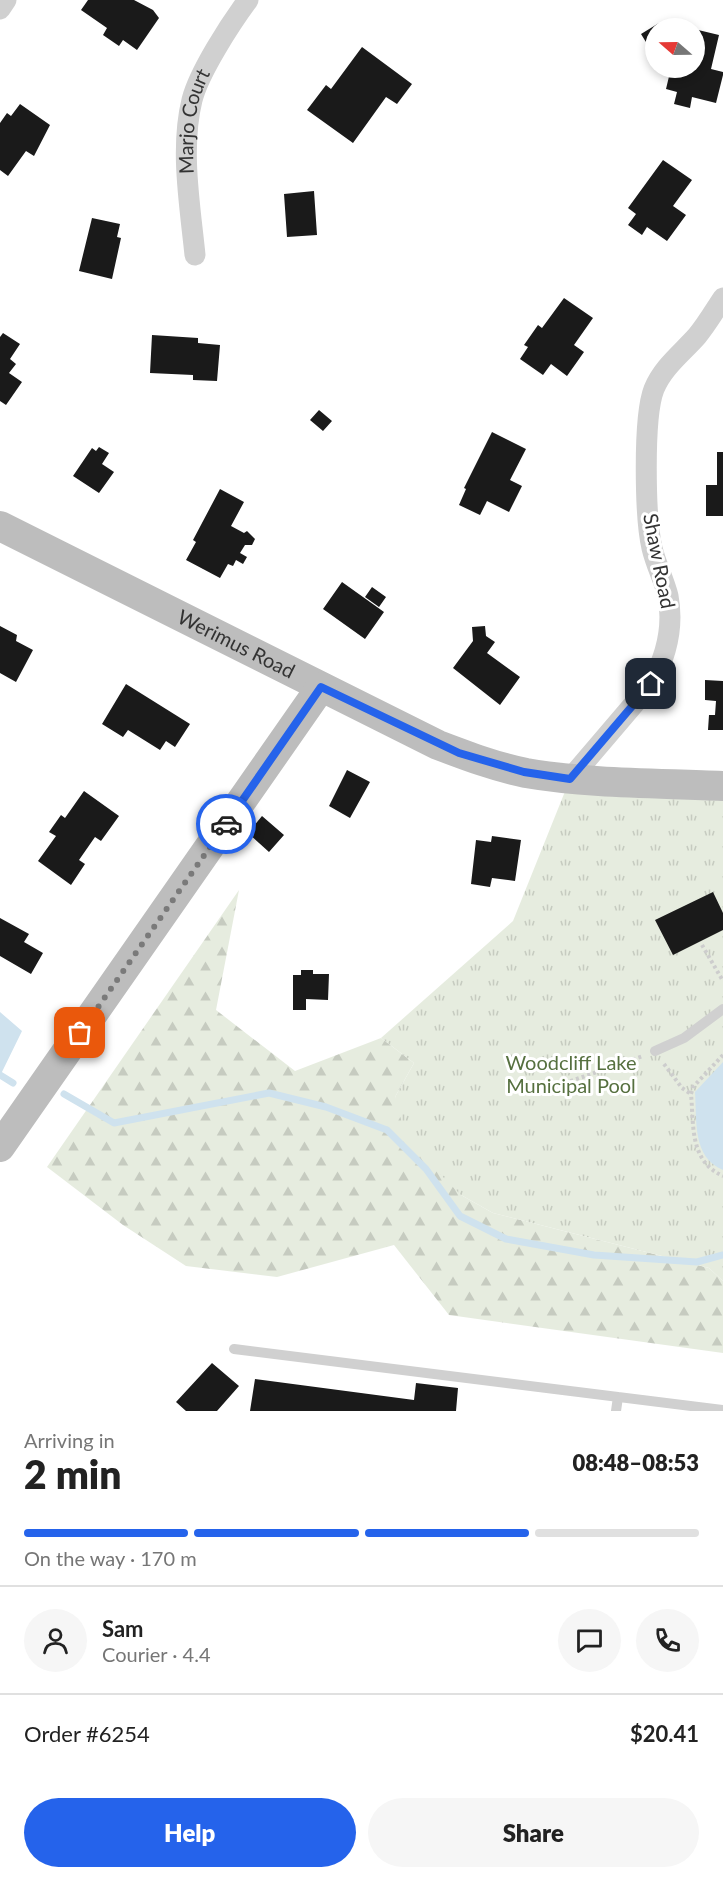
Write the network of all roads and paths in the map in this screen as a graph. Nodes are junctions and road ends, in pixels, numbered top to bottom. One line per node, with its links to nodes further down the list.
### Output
1 (6, 0): 3 (street)
2 (239, 3): 4 (street, Marjo Court)
3 (0, 9)
4 (195, 255)
5 (723, 298): 8 (street, Shaw Road)
6 (0, 526): 7 (main road, Werimus Road)
7 (321, 687): 8 (main road, Werimus Road); 17 (main road)
8 (570, 779): 9 (main road, Werimus Road)
9 (723, 786)
10 (702, 945): 11 (path)
11 (723, 981)
12 (723, 1009): 13 (lane)
13 (655, 1051): 15 (path); 16 (path)
14 (723, 1055): 16 (path)
15 (542, 1091)
16 (691, 1094): 18 (path)
17 (0, 1147)
18 (723, 1176)
19 (234, 1349): 20 (lane)
20 (618, 1397): 21 (lane); 22 (lane)
21 (723, 1410)
22 (616, 1411)

